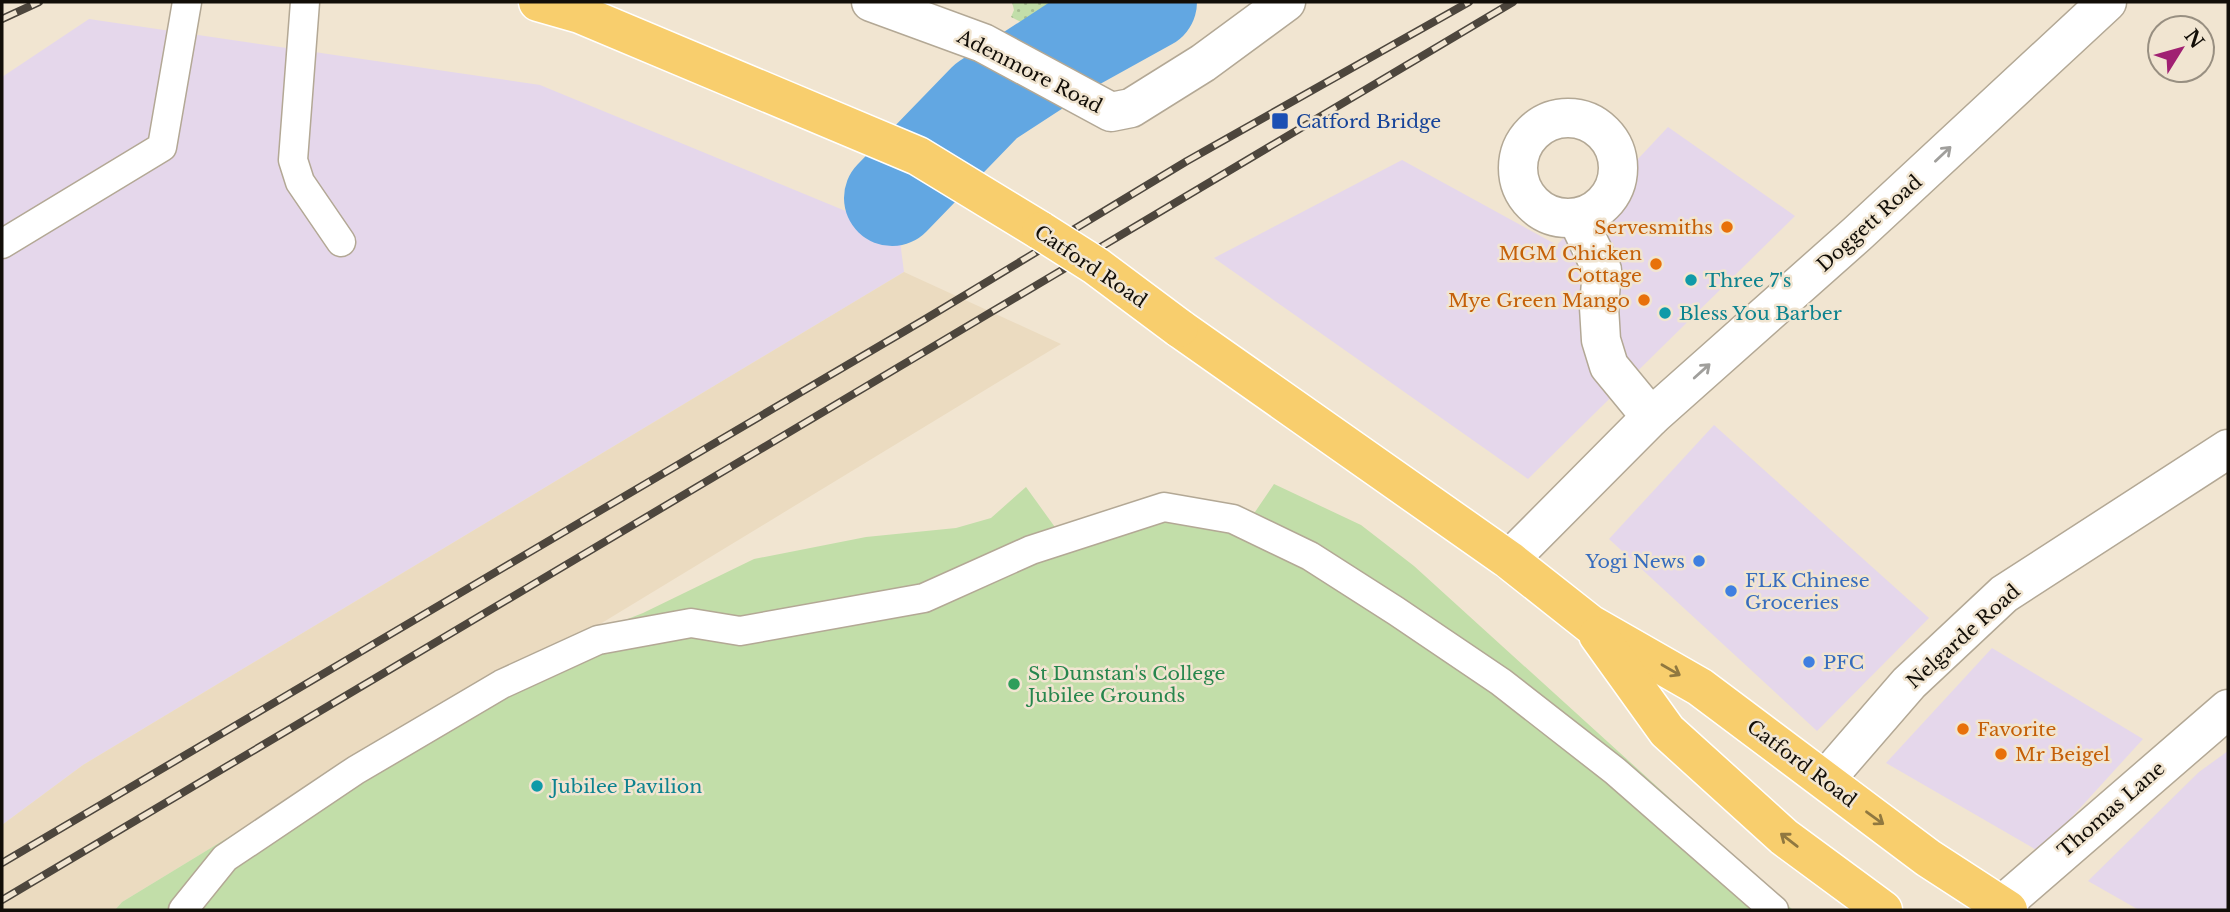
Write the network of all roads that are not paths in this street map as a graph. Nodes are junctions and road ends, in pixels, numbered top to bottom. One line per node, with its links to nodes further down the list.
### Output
1 (187, 2): 10 (lane)
2 (305, 2): 9 (lane)
3 (538, 2): 13 (highway, Catford Road, bridge)
4 (871, 2): 7 (street, Adenmore Road)
5 (1286, 2): 7 (street, Adenmore Road)
6 (2107, 2): 11 (street, Doggett Road, one-way to 6)
7 (912, 8)
8 (1577, 218): 11 (street)
9 (341, 242)
10 (2, 244)
11 (1651, 417): 13 (street, Doggett Road)
12 (2228, 449): 16 (street, Nelgarde Road)
13 (1509, 560): 14 (highway, Catford Road)
14 (1590, 624): 16 (highway, Catford Road, one-way to 16); 20 (highway, Catford Road, one-way to 14)
15 (2228, 709): 17 (street, Thomas Lane)
16 (1825, 780): 17 (highway, Catford Road, one-way to 17)
17 (2002, 909)
18 (183, 910): 19 (lane)
19 (1774, 910)
20 (1883, 910)

